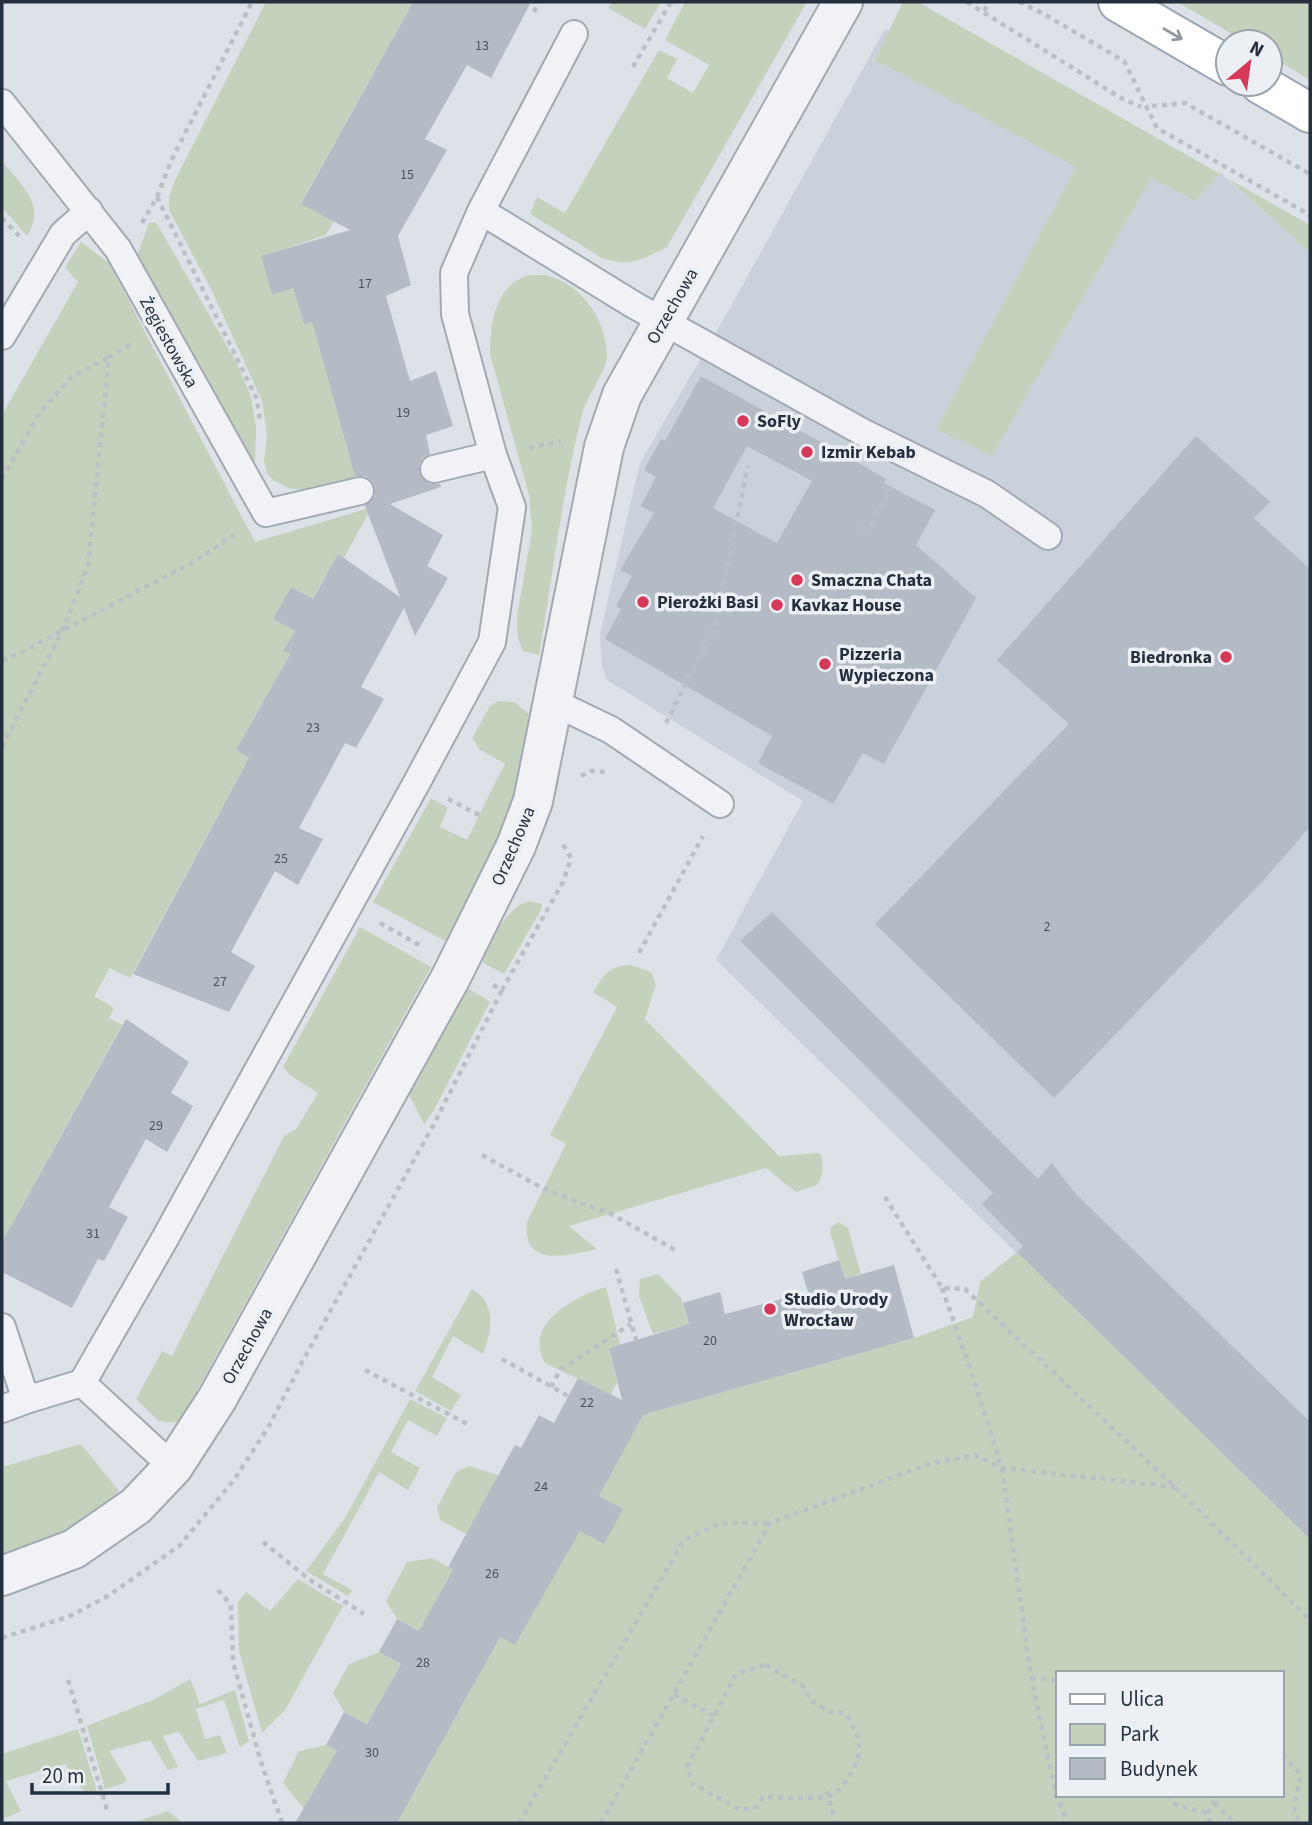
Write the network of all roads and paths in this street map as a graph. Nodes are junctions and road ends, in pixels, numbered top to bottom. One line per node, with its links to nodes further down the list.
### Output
1 (252, 2): 20 (path)
2 (540, 2): 10 (path)
3 (671, 2): 13 (path)
4 (843, 2): 25 (street, Orzechowa)
5 (967, 2): 9 (path)
6 (989, 2): 9 (path)
7 (1021, 2): 23 (path)
8 (1118, 2): 12 (main road, one-way to 12)
9 (984, 11): 17 (path)
10 (534, 12)
11 (574, 34): 22 (lane)
12 (1214, 57)
13 (633, 67)
14 (1284, 98): 18 (main road)
15 (2, 103): 21 (lane, Żegiestowska)
16 (1152, 106): 19 (path)
17 (1141, 107)
18 (1310, 113)
19 (1310, 174)
20 (157, 197): 24 (path); 35 (path)
21 (89, 211): 24 (lane, Żegiestowska); 27 (lane)
22 (481, 211): 25 (lane); 30 (lane)
23 (1310, 215)
24 (118, 249): 26 (lane, Żegiestowska)
25 (663, 321): 29 (street, Orzechowa); 31 (lane)
26 (160, 327): 28 (path); 35 (lane, Żegiestowska)
27 (2, 336)
28 (109, 357): 34 (path); 40 (path)
29 (604, 447): 30 (path); 42 (street, Orzechowa)
30 (493, 455): 33 (lane); 45 (lane)
31 (908, 457): 38 (path); 39 (lane)
32 (748, 466): 43 (path)
33 (434, 469)
34 (2, 479)
35 (252, 488): 37 (lane, Żegiestowska)
36 (360, 491): 37 (lane)
37 (266, 513): 40 (path)
38 (862, 530)
39 (1048, 536)
40 (63, 629): 41 (path); 44 (path)
41 (2, 660)
42 (553, 702): 46 (lane); 47 (street, Orzechowa)
43 (662, 733)
44 (2, 747)
45 (417, 782): 47 (path); 48 (lane)
46 (720, 804): 50 (path)
47 (516, 846): 68 (street, Orzechowa)
48 (349, 905): 49 (path); 63 (lane)
49 (426, 949)
50 (639, 953)
51 (502, 990): 52 (path)
52 (434, 1124)
53 (482, 1154): 55 (path)
54 (885, 1197): 57 (path)
55 (677, 1251)
56 (616, 1269): 58 (path)
57 (942, 1288): 69 (path); 70 (path)
58 (631, 1324): 60 (path); 64 (path)
59 (2, 1327): 66 (lane)
60 (636, 1340)
61 (502, 1359): 64 (path)
62 (365, 1370): 67 (path)
63 (82, 1383): 66 (lane); 68 (lane)
64 (551, 1387): 65 (path)
65 (568, 1396)
66 (14, 1405)
67 (467, 1424)
68 (173, 1467): 73 (street, Orzechowa)
69 (1002, 1468): 70 (path); 71 (path); 77 (path)
70 (1175, 1487): 76 (path)
71 (770, 1523): 80 (path); 92 (path)
72 (263, 1542): 75 (path)
73 (2, 1576)
74 (218, 1590): 91 (path)
75 (364, 1614)
76 (1310, 1620)
77 (1031, 1677): 79 (path); 84 (path)
78 (68, 1680): 89 (path)
79 (1056, 1681)
80 (674, 1695): 81 (path); 93 (path)
81 (716, 1717): 83 (path); 83 (path)
82 (1284, 1757): 98 (path)
83 (828, 1794): 94 (path)
84 (1056, 1795)
85 (1057, 1797): 95 (path)
86 (1169, 1797): 90 (path)
87 (1217, 1797): 88 (path)
88 (1214, 1802): 90 (path); 97 (path)
89 (108, 1813)
90 (1208, 1813): 96 (path)
91 (281, 1823)
92 (519, 1823)
93 (601, 1823)
94 (835, 1823)
95 (1068, 1823)
96 (1210, 1823)
97 (1236, 1823)
98 (1299, 1823)

